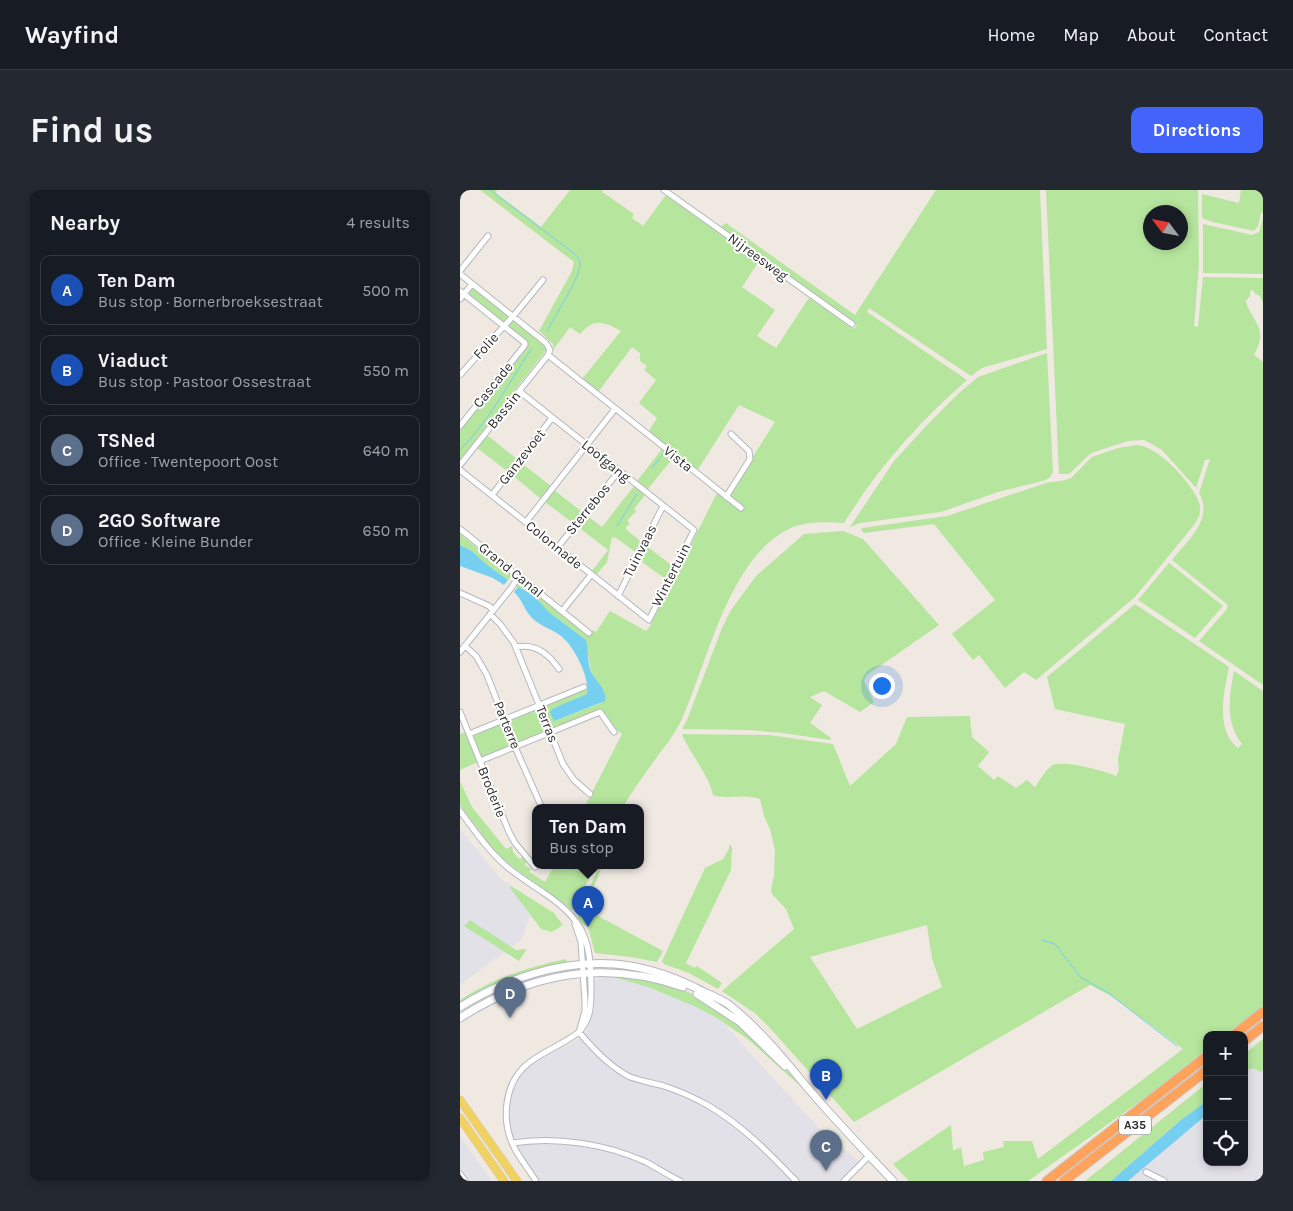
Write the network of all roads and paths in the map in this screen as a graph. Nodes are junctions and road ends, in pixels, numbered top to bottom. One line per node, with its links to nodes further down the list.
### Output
1 (664, 190): 8 (street, Nijreesweg)
2 (488, 236): 3 (street)
3 (460, 273): 5 (street)
4 (543, 280): 7 (street, Folie)
5 (472, 284): 6 (street); 7 (street)
6 (461, 295): 9 (street)
7 (513, 316): 9 (street, Folie); 10 (street)
8 (852, 324)
9 (504, 326): 11 (street, Folie); 15 (street, Cascade)
10 (548, 355): 12 (street, Bassin); 13 (street, Vista)
11 (460, 375)
12 (519, 391): 14 (street, Loofgang); 18 (street, Bassin)
13 (615, 409): 17 (street); 22 (street, Vista)
14 (552, 418): 17 (street, Loofgang); 21 (street, Ganzevoet)
15 (460, 426)
16 (731, 434): 22 (street)
17 (587, 445): 20 (street, Loofgang); 25 (street)
18 (460, 465)
19 (460, 470): 21 (street, Colonnade)
20 (619, 471): 23 (street, Loofgang); 28 (street, Sterrebos)
21 (492, 495): 25 (street, Colonnade)
22 (726, 497): 24 (street, Vista)
23 (663, 506): 27 (street, Loofgang); 32 (street, Tuinvaas)
24 (740, 508)
25 (526, 522): 28 (street, Colonnade)
26 (460, 529): 30 (street, Grand Canal)
27 (694, 530): 35 (street, Wintertuin)
28 (557, 548): 29 (street, Colonnade)
29 (591, 574): 32 (street, Colonnade); 33 (street)
30 (516, 578): 33 (street, Grand Canal); 34 (street)
31 (460, 593): 34 (street)
32 (618, 596): 35 (street, Colonnade)
33 (562, 611): 36 (street, Grand Canal)
34 (492, 612): 37 (street); 38 (street, Terras)
35 (649, 620)
36 (589, 633)
37 (465, 646): 39 (street); 44 (street, Parterre)
38 (516, 647): 40 (street); 42 (street, Terras)
39 (460, 652)
40 (560, 669)
41 (584, 687): 42 (street)
42 (540, 706): 44 (street); 45 (street, Terras)
43 (460, 712): 47 (street, Broderie)
44 (505, 720): 47 (street); 48 (street, Parterre)
45 (551, 732): 46 (street); 48 (street); 50 (street, Terras)
46 (614, 732)
47 (469, 734): 49 (street, Broderie)
48 (515, 747): 49 (street); 51 (street, Parterre)
49 (480, 761): 53 (street, Broderie)
50 (590, 794)
51 (540, 804)
52 (460, 811): 54 (street)
53 (532, 864)
54 (587, 964): 55 (street); 56 (street); 57 (main road); 66 (main road)
55 (591, 973): 56 (main road); 62 (street); 66 (main road)
56 (583, 974): 59 (main road); 62 (street)
57 (460, 1007)
58 (1263, 1012): 61 (highway)
59 (460, 1018)
60 (1263, 1026): 63 (highway)
61 (1239, 1031)
62 (579, 1032): 69 (street); 78 (street)
63 (1248, 1038)
64 (1203, 1059): 81 (highway, A35)
65 (1203, 1073): 82 (highway, A35)
66 (801, 1080): 70 (main road)
67 (460, 1100): 75 (main road)
68 (460, 1118): 74 (main road)
69 (512, 1143): 76 (street); 77 (street)
70 (870, 1155): 79 (street); 80 (main road)
71 (1146, 1172): 83 (street)
72 (460, 1174): 73 (street)
73 (465, 1181)
74 (504, 1181)
75 (517, 1181)
76 (536, 1181)
77 (680, 1181)
78 (796, 1181)
79 (844, 1181)
80 (893, 1181)
81 (1047, 1181)
82 (1064, 1181)
83 (1164, 1181)

